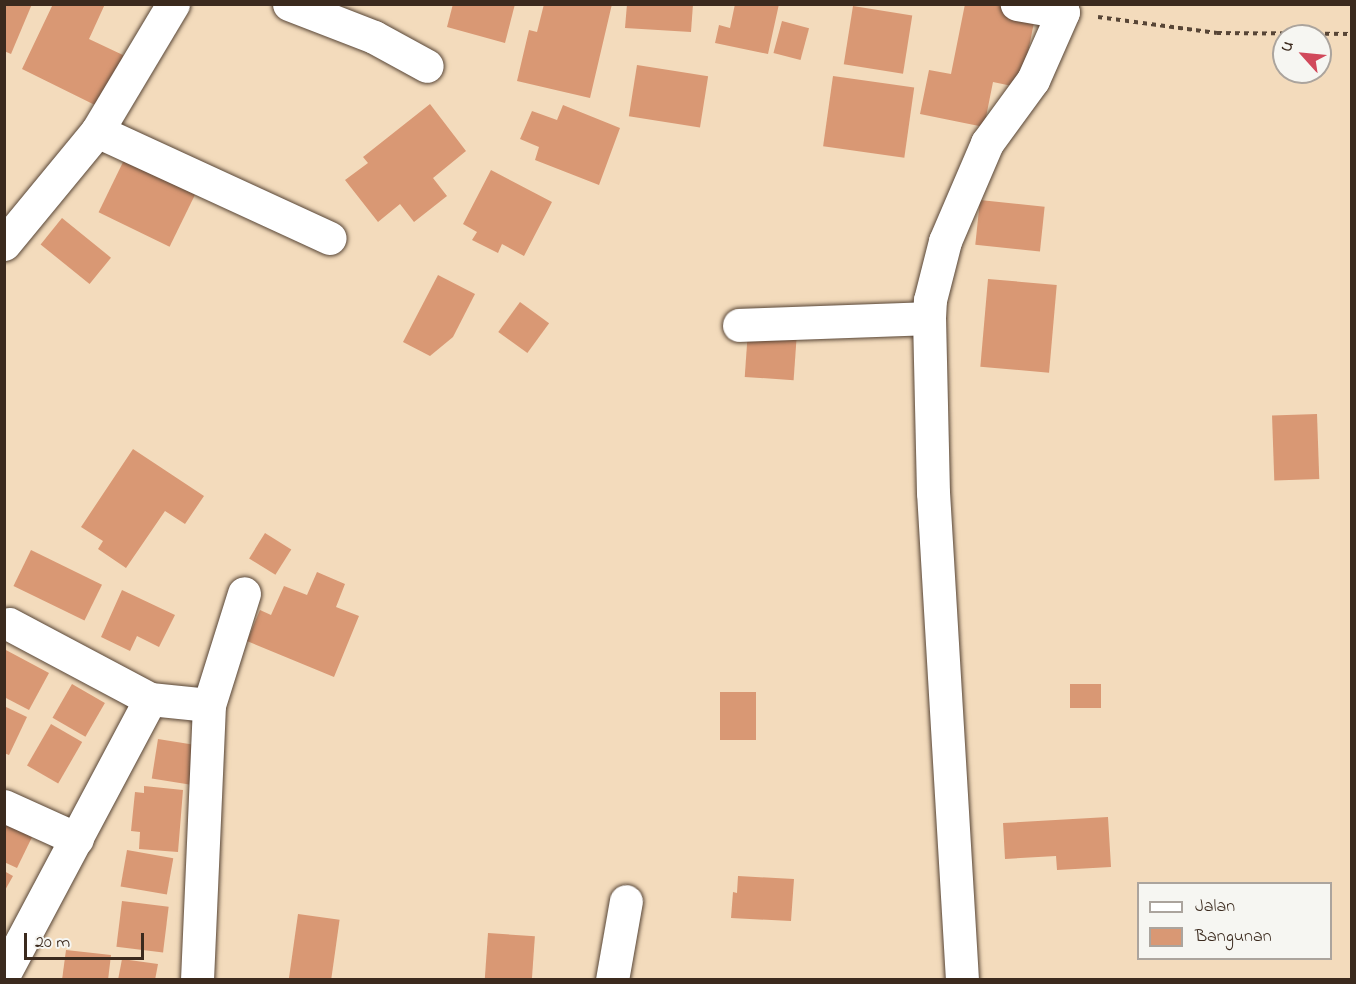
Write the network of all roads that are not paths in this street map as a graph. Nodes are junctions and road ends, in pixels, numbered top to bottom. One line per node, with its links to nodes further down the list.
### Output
1 (173, 4): 5 (street)
2 (289, 4): 4 (street)
3 (1017, 4): 8 (street)
4 (427, 66)
5 (97, 131): 6 (street); 7 (street)
6 (330, 238)
7 (4, 244)
8 (929, 318): 9 (street); 20 (street)
9 (739, 326)
10 (244, 593): 13 (street)
11 (9, 624): 12 (street)
12 (150, 699): 13 (street); 15 (street)
13 (209, 705): 18 (street)
14 (4, 806): 15 (street)
15 (77, 839): 17 (street)
16 (626, 901): 19 (street)
17 (5, 971)
18 (197, 980)
19 (612, 980)
20 (962, 980)

